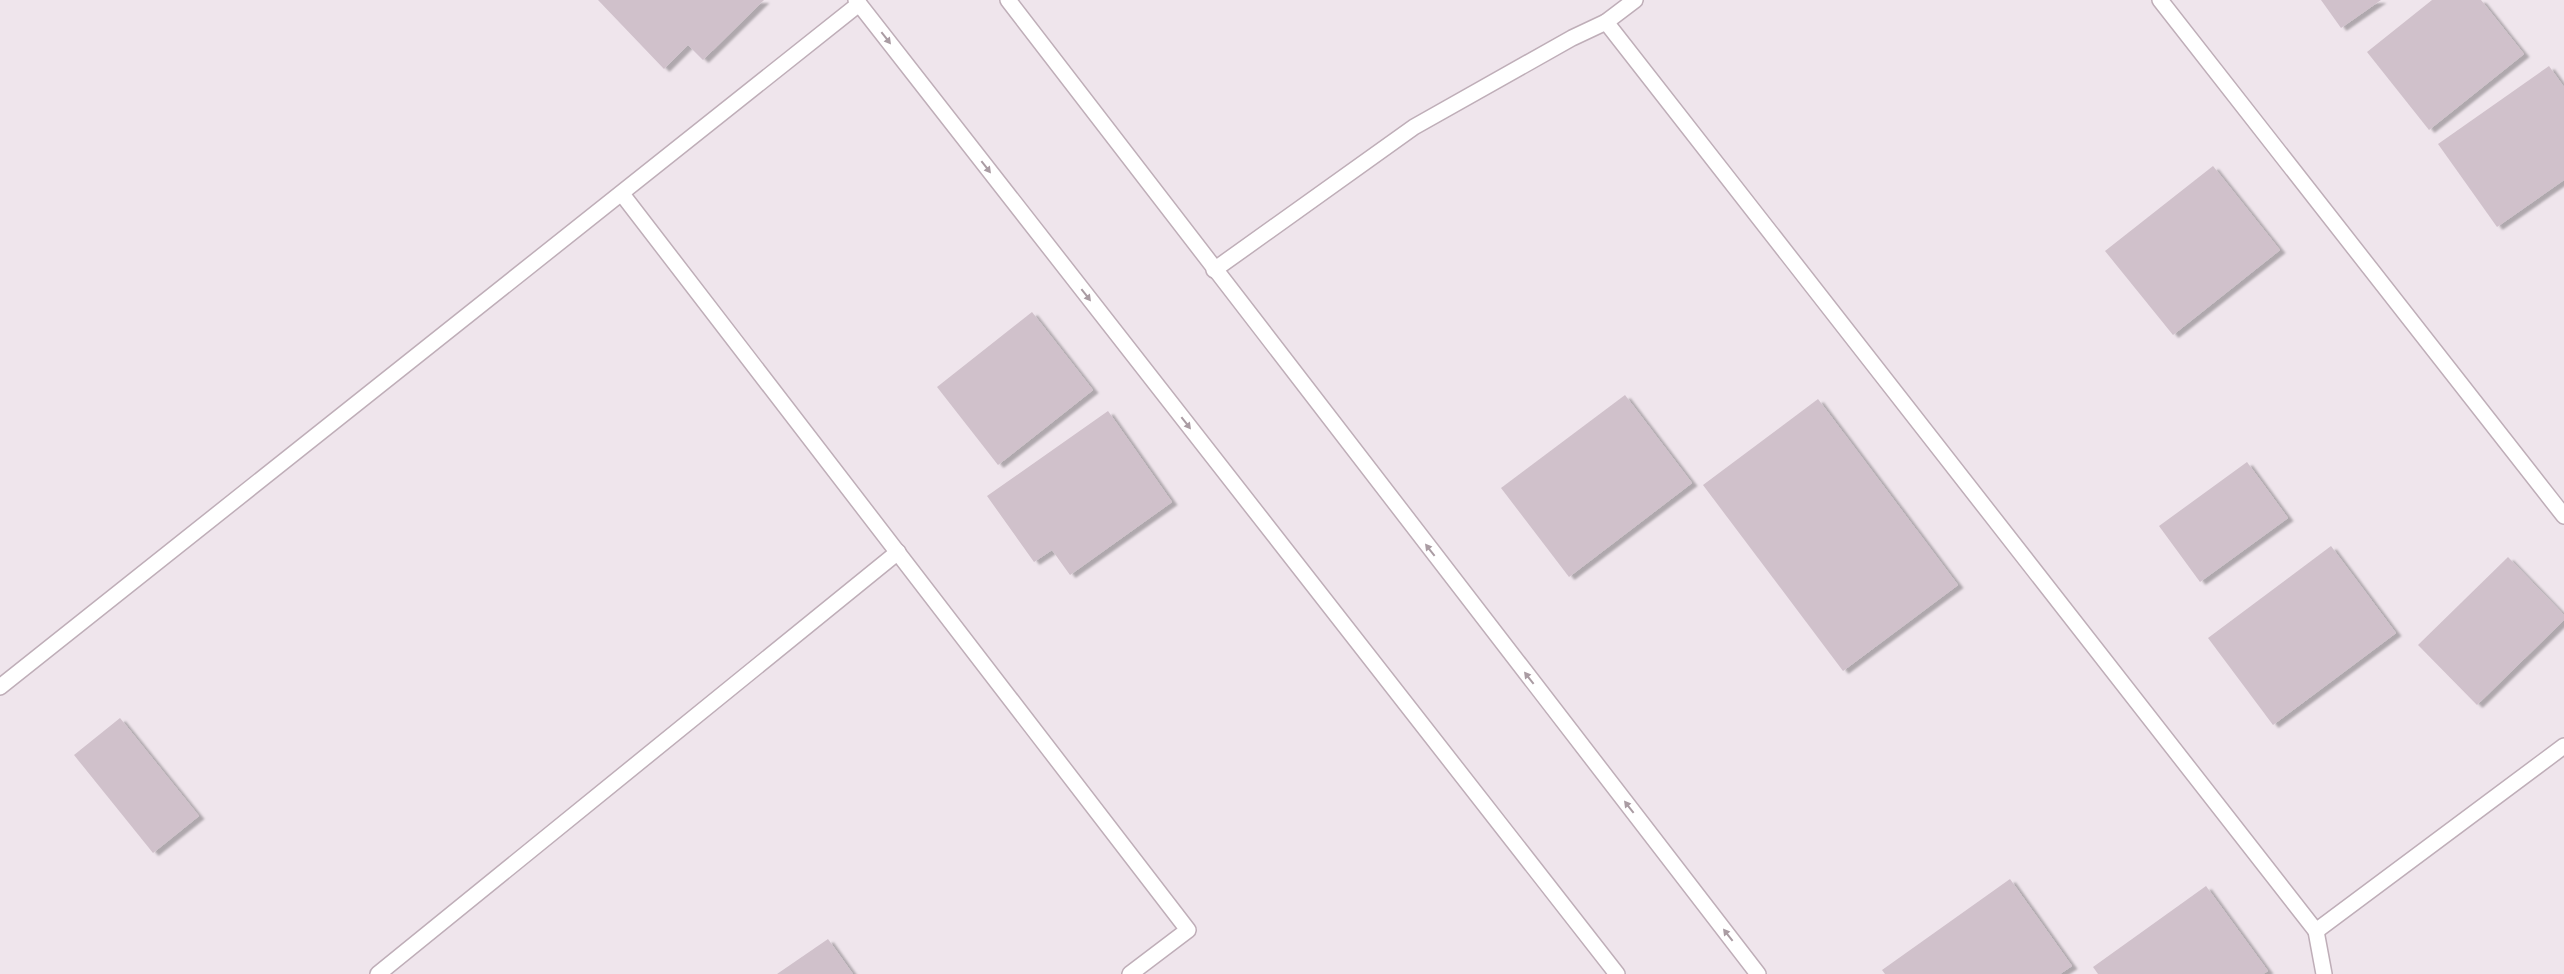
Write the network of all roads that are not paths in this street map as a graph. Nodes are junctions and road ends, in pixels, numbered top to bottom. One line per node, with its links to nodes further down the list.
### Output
1 (1008, 0): 7 (street)
2 (1635, 0): 5 (street)
3 (2160, 0): 8 (street)
4 (858, 2): 6 (street); 15 (street, one-way to 15)
5 (1606, 22): 7 (street); 12 (street)
6 (622, 194): 9 (street); 10 (street)
7 (1214, 270): 16 (street, one-way to 7)
8 (2564, 516)
9 (898, 552): 13 (street); 14 (street)
10 (0, 687)
11 (2564, 746): 12 (street)
12 (2316, 931): 17 (street)
13 (378, 974)
14 (1130, 974)
15 (1617, 974)
16 (1758, 974)
17 (2324, 974)

